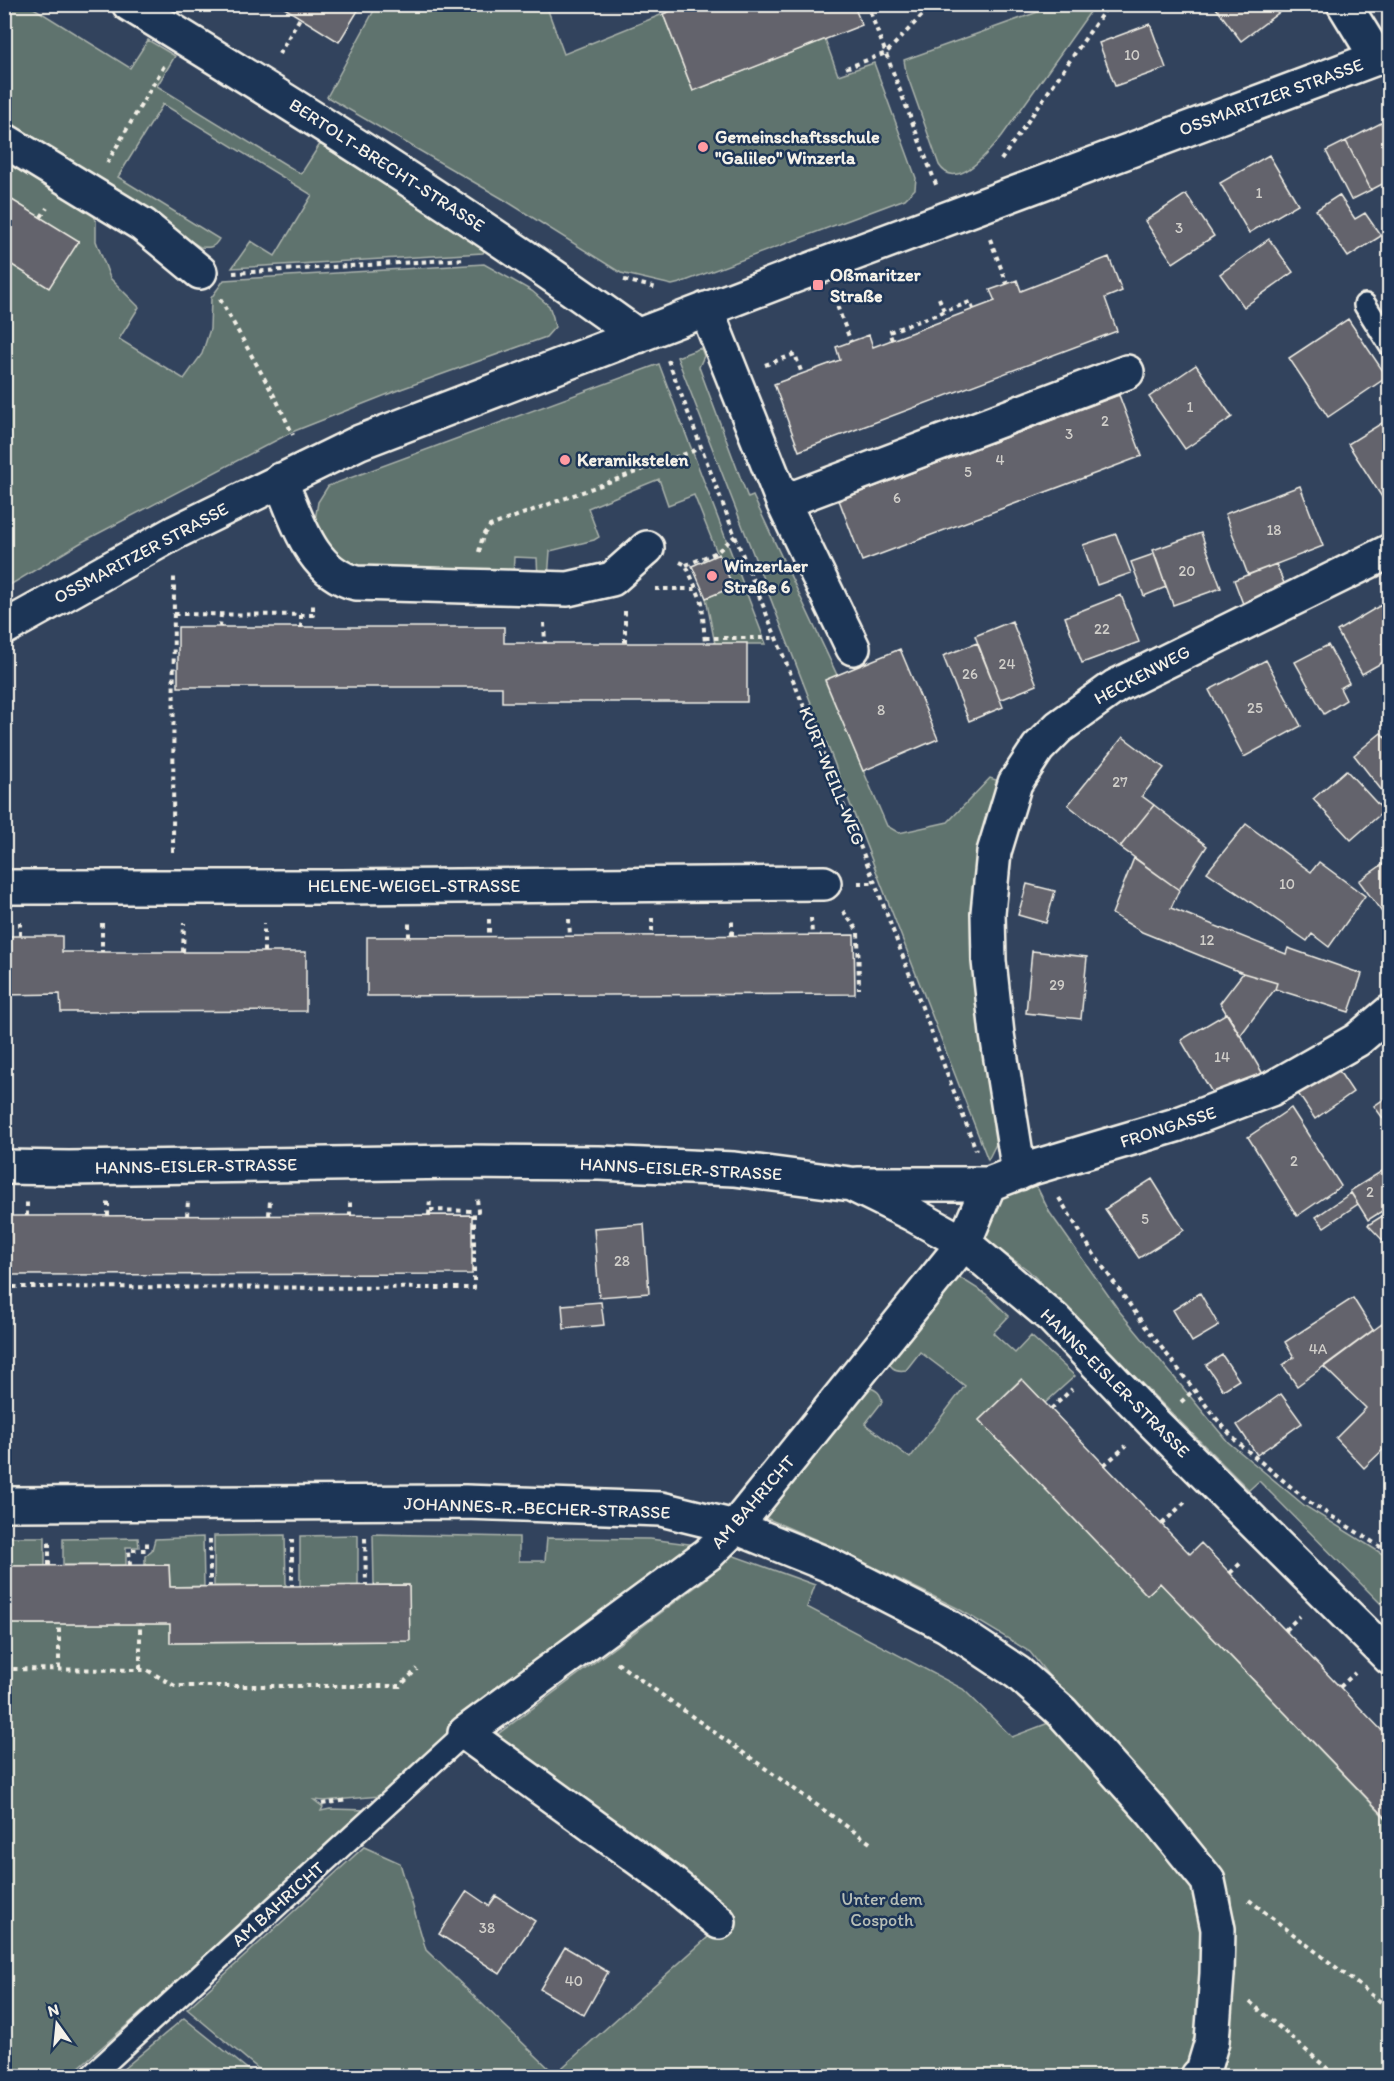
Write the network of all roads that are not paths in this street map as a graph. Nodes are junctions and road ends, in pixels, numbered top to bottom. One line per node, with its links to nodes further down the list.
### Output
1 (129, 4): 8 (street, BERTOLT-BRECHT-STRASSE)
2 (1344, 4): 3 (street)
3 (1383, 55): 7 (street, OSSMARITZER STRASSE)
4 (4, 140): 5 (street)
5 (200, 272)
6 (1365, 305): 9 (lane)
7 (706, 309): 8 (street, OSSMARITZER STRASSE); 12 (street)
8 (638, 336): 11 (street, OSSMARITZER STRASSE)
9 (1389, 345)
10 (1127, 372): 12 (street)
11 (280, 480): 13 (street); 15 (street, OSSMARITZER STRASSE)
12 (783, 502): 16 (street)
13 (647, 548)
14 (1389, 550): 21 (street, HECKENWEG)
15 (4, 628)
16 (852, 648)
17 (824, 883): 18 (street, HELENE-WEIGEL-STRASSE)
18 (4, 886)
19 (1389, 1012): 21 (street, FRONGASSE)
20 (4, 1167): 22 (street, HANNS-EISLER-STRASSE)
21 (1030, 1169): 23 (street, FRONGASSE)
22 (851, 1184): 23 (street); 24 (street, HANNS-EISLER-STRASSE)
23 (989, 1184): 24 (street)
24 (964, 1243): 26 (street, AM BAHRICHT); 27 (street, HANNS-EISLER-STRASSE)
25 (4, 1504): 26 (street, JOHANNES-R.-BECHER-STRASSE)
26 (735, 1527): 28 (street, AM BAHRICHT); 31 (street, JOHANNES-R.-BECHER-STRASSE)
27 (1376, 1663)
28 (465, 1733): 29 (street); 30 (lane, AM BAHRICHT)
29 (719, 1922)
30 (91, 2076)
31 (1198, 2076)

